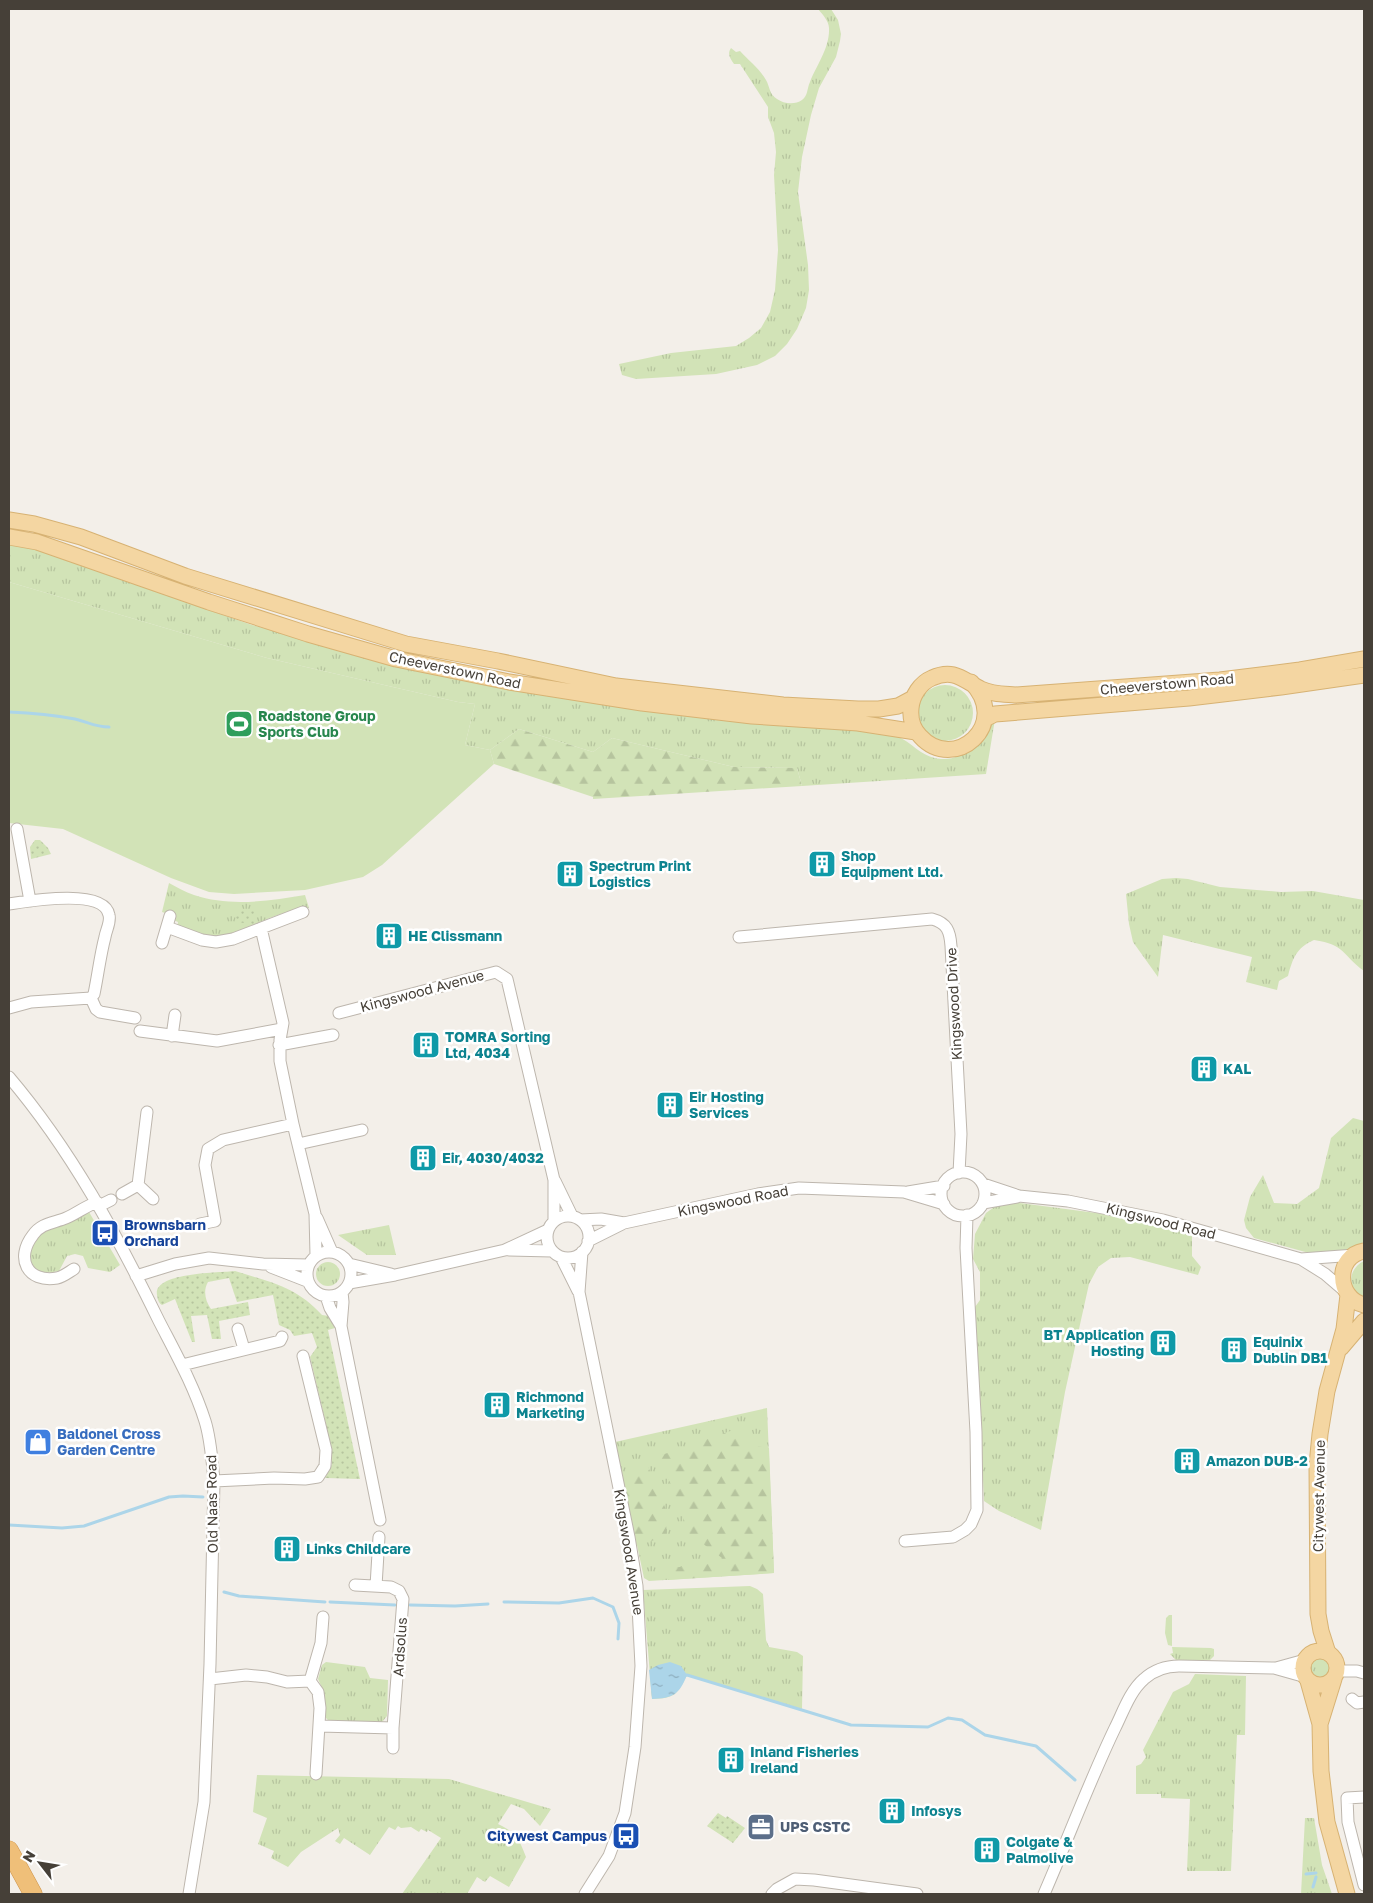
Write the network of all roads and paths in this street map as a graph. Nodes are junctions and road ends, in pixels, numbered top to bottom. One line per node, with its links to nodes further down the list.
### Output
1 (9, 520): 6 (main road, Cheeverstown Road)
2 (9, 537): 8 (main road, Cheeverstown Road)
3 (1364, 659): 5 (main road, Cheeverstown Road)
4 (1364, 675): 7 (main road, Cheeverstown Road)
5 (971, 682): 6 (main road, Cheeverstown Road); 7 (main road)
6 (913, 698): 8 (main road)
7 (985, 719): 8 (main road)
8 (916, 732)
9 (17, 829): 10 (street)
10 (30, 901): 11 (street); 16 (street)
11 (9, 904)
12 (303, 912): 13 (street)
13 (262, 928): 15 (street); 21 (street)
14 (739, 937): 32 (street, Kingswood Drive)
15 (162, 943)
16 (90, 998): 17 (street); 20 (street)
17 (9, 1008)
18 (339, 1013): 33 (street, Kingswood Avenue)
19 (175, 1015): 24 (street)
20 (135, 1018)
21 (282, 1029): 24 (street); 25 (street)
22 (140, 1031): 24 (street)
23 (333, 1035): 25 (street)
24 (172, 1036)
25 (279, 1046): 29 (street)
26 (9, 1077): 27 (street, Old Naas Road)
27 (13, 1090): 43 (street, Old Naas Road)
28 (147, 1112): 35 (street)
29 (293, 1124): 31 (street); 49 (street)
30 (362, 1130): 31 (street)
31 (298, 1144): 45 (street)
32 (960, 1173): 34 (street); 36 (street)
33 (554, 1180): 47 (street, Kingswood Avenue); 50 (street, Kingswood Avenue)
34 (982, 1184): 39 (street, Kingswood Road); 42 (street)
35 (138, 1185): 38 (street); 40 (street)
36 (944, 1186): 37 (street, Kingswood Road); 44 (street)
37 (904, 1192): 44 (street, Kingswood Road); 48 (street, Kingswood Road)
38 (122, 1194)
39 (1019, 1196): 42 (street, Kingswood Road); 58 (street, Kingswood Road)
40 (153, 1199)
41 (110, 1200): 43 (street)
42 (983, 1203): 46 (street)
43 (98, 1204): 62 (street); 64 (street, Old Naas Road)
44 (944, 1204): 46 (street)
45 (315, 1214): 53 (street); 57 (street)
46 (967, 1216): 82 (street)
47 (576, 1218): 48 (street, Kingswood Road); 50 (street); 51 (street)
48 (624, 1223): 51 (street, Kingswood Road)
49 (200, 1224)
50 (551, 1226): 52 (street); 56 (street)
51 (588, 1241): 54 (street)
52 (505, 1250): 56 (street); 63 (street)
53 (332, 1252): 57 (street); 60 (street)
54 (582, 1252): 56 (street); 67 (street, Kingswood Avenue)
55 (1361, 1252): 58 (street, Kingswood Road); 68 (main road, Citywest Avenue)
56 (556, 1254): 67 (street, Kingswood Avenue)
57 (316, 1255): 61 (street)
58 (1300, 1258): 68 (street, Kingswood Road)
59 (263, 1264): 61 (street); 64 (street); 65 (street)
60 (349, 1264): 63 (street); 66 (street)
61 (308, 1265): 65 (street)
62 (74, 1269)
63 (395, 1275): 66 (street)
64 (136, 1276): 78 (street, Old Naas Road)
65 (307, 1281): 69 (street)
66 (346, 1287): 69 (street); 72 (street)
67 (579, 1292): 107 (street, Kingswood Avenue)
68 (1347, 1293): 70 (main road); 76 (main road, Citywest Avenue)
69 (326, 1296): 72 (street)
70 (1364, 1306)
71 (1364, 1321): 76 (main road, Citywest Avenue)
72 (341, 1326): 80 (street)
73 (238, 1329): 75 (street)
74 (282, 1337): 75 (street)
75 (244, 1349): 78 (street)
76 (1339, 1351): 85 (main road, Citywest Avenue)
77 (304, 1356): 79 (street)
78 (182, 1365): 79 (street, Old Naas Road)
79 (214, 1481): 92 (street, Old Naas Road)
80 (380, 1520)
81 (379, 1537): 84 (street)
82 (905, 1541)
83 (355, 1585): 84 (street, Ardsolus)
84 (376, 1586): 99 (street, Ardsolus)
85 (1318, 1614): 87 (main road, Citywest Avenue); 88 (main road, Citywest Avenue)
86 (322, 1617): 94 (street)
87 (1328, 1653): 88 (main road); 91 (main road)
88 (1309, 1656): 89 (street); 93 (main road)
89 (1274, 1668): 93 (street); 110 (street)
90 (1364, 1673): 91 (street)
91 (1335, 1675): 93 (main road); 97 (main road)
92 (210, 1678): 94 (street); 106 (street, Old Naas Road)
93 (1307, 1679): 97 (main road)
94 (310, 1681): 98 (street)
95 (1352, 1699): 96 (street)
96 (1364, 1702)
97 (1320, 1724): 111 (main road)
98 (320, 1726): 99 (street); 101 (street)
99 (393, 1728): 100 (street, Ardsolus)
100 (393, 1748)
101 (316, 1774)
102 (1364, 1797): 104 (street)
103 (9, 1850): 105 (highway)
104 (1364, 1885)
105 (33, 1894)
106 (189, 1894)
107 (585, 1894)
108 (772, 1894): 109 (street)
109 (917, 1894)
110 (1044, 1894)
111 (1347, 1894)

